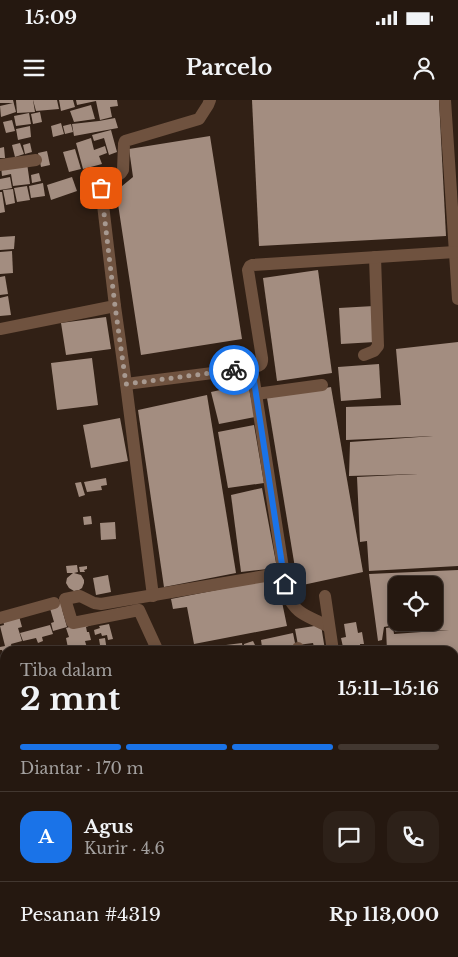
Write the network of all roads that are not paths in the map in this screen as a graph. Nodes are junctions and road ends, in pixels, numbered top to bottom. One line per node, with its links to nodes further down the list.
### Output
1 (210, 100): 9 (street)
2 (445, 100): 5 (street)
3 (36, 160): 4 (street)
4 (0, 165)
5 (455, 252): 6 (street); 7 (street)
6 (376, 257): 11 (street); 12 (street)
7 (457, 274): 8 (street)
8 (458, 299)
9 (115, 306): 10 (street); 13 (street)
10 (0, 329)
11 (364, 355)
12 (252, 368): 13 (street); 15 (street)
13 (126, 384): 17 (street)
14 (322, 385): 15 (street)
15 (256, 394): 16 (street)
16 (284, 573): 17 (street); 21 (street)
17 (153, 596): 22 (street)
18 (325, 596): 21 (street)
19 (54, 602): 20 (street)
20 (0, 618)
21 (329, 627): 23 (street)
22 (155, 646)
23 (332, 646)

